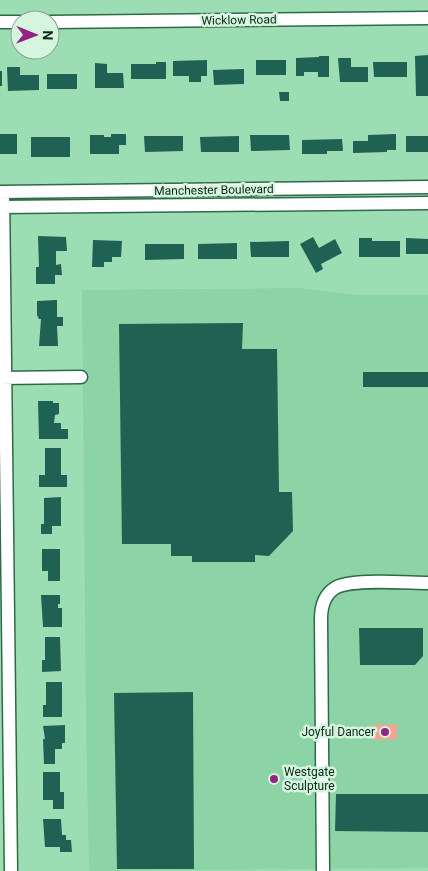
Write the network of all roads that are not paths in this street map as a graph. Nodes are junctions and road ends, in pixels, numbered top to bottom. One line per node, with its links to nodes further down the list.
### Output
1 (428, 18): 2 (street, Wicklow Road)
2 (60, 22)
3 (428, 187): 4 (street, Manchester Boulevard)
4 (1, 192): 6 (street)
5 (428, 203): 6 (street, Manchester Boulevard)
6 (1, 207): 8 (street)
7 (81, 377): 8 (street)
8 (2, 378): 10 (street)
9 (428, 583): 11 (street)
10 (10, 871)
11 (323, 871)

